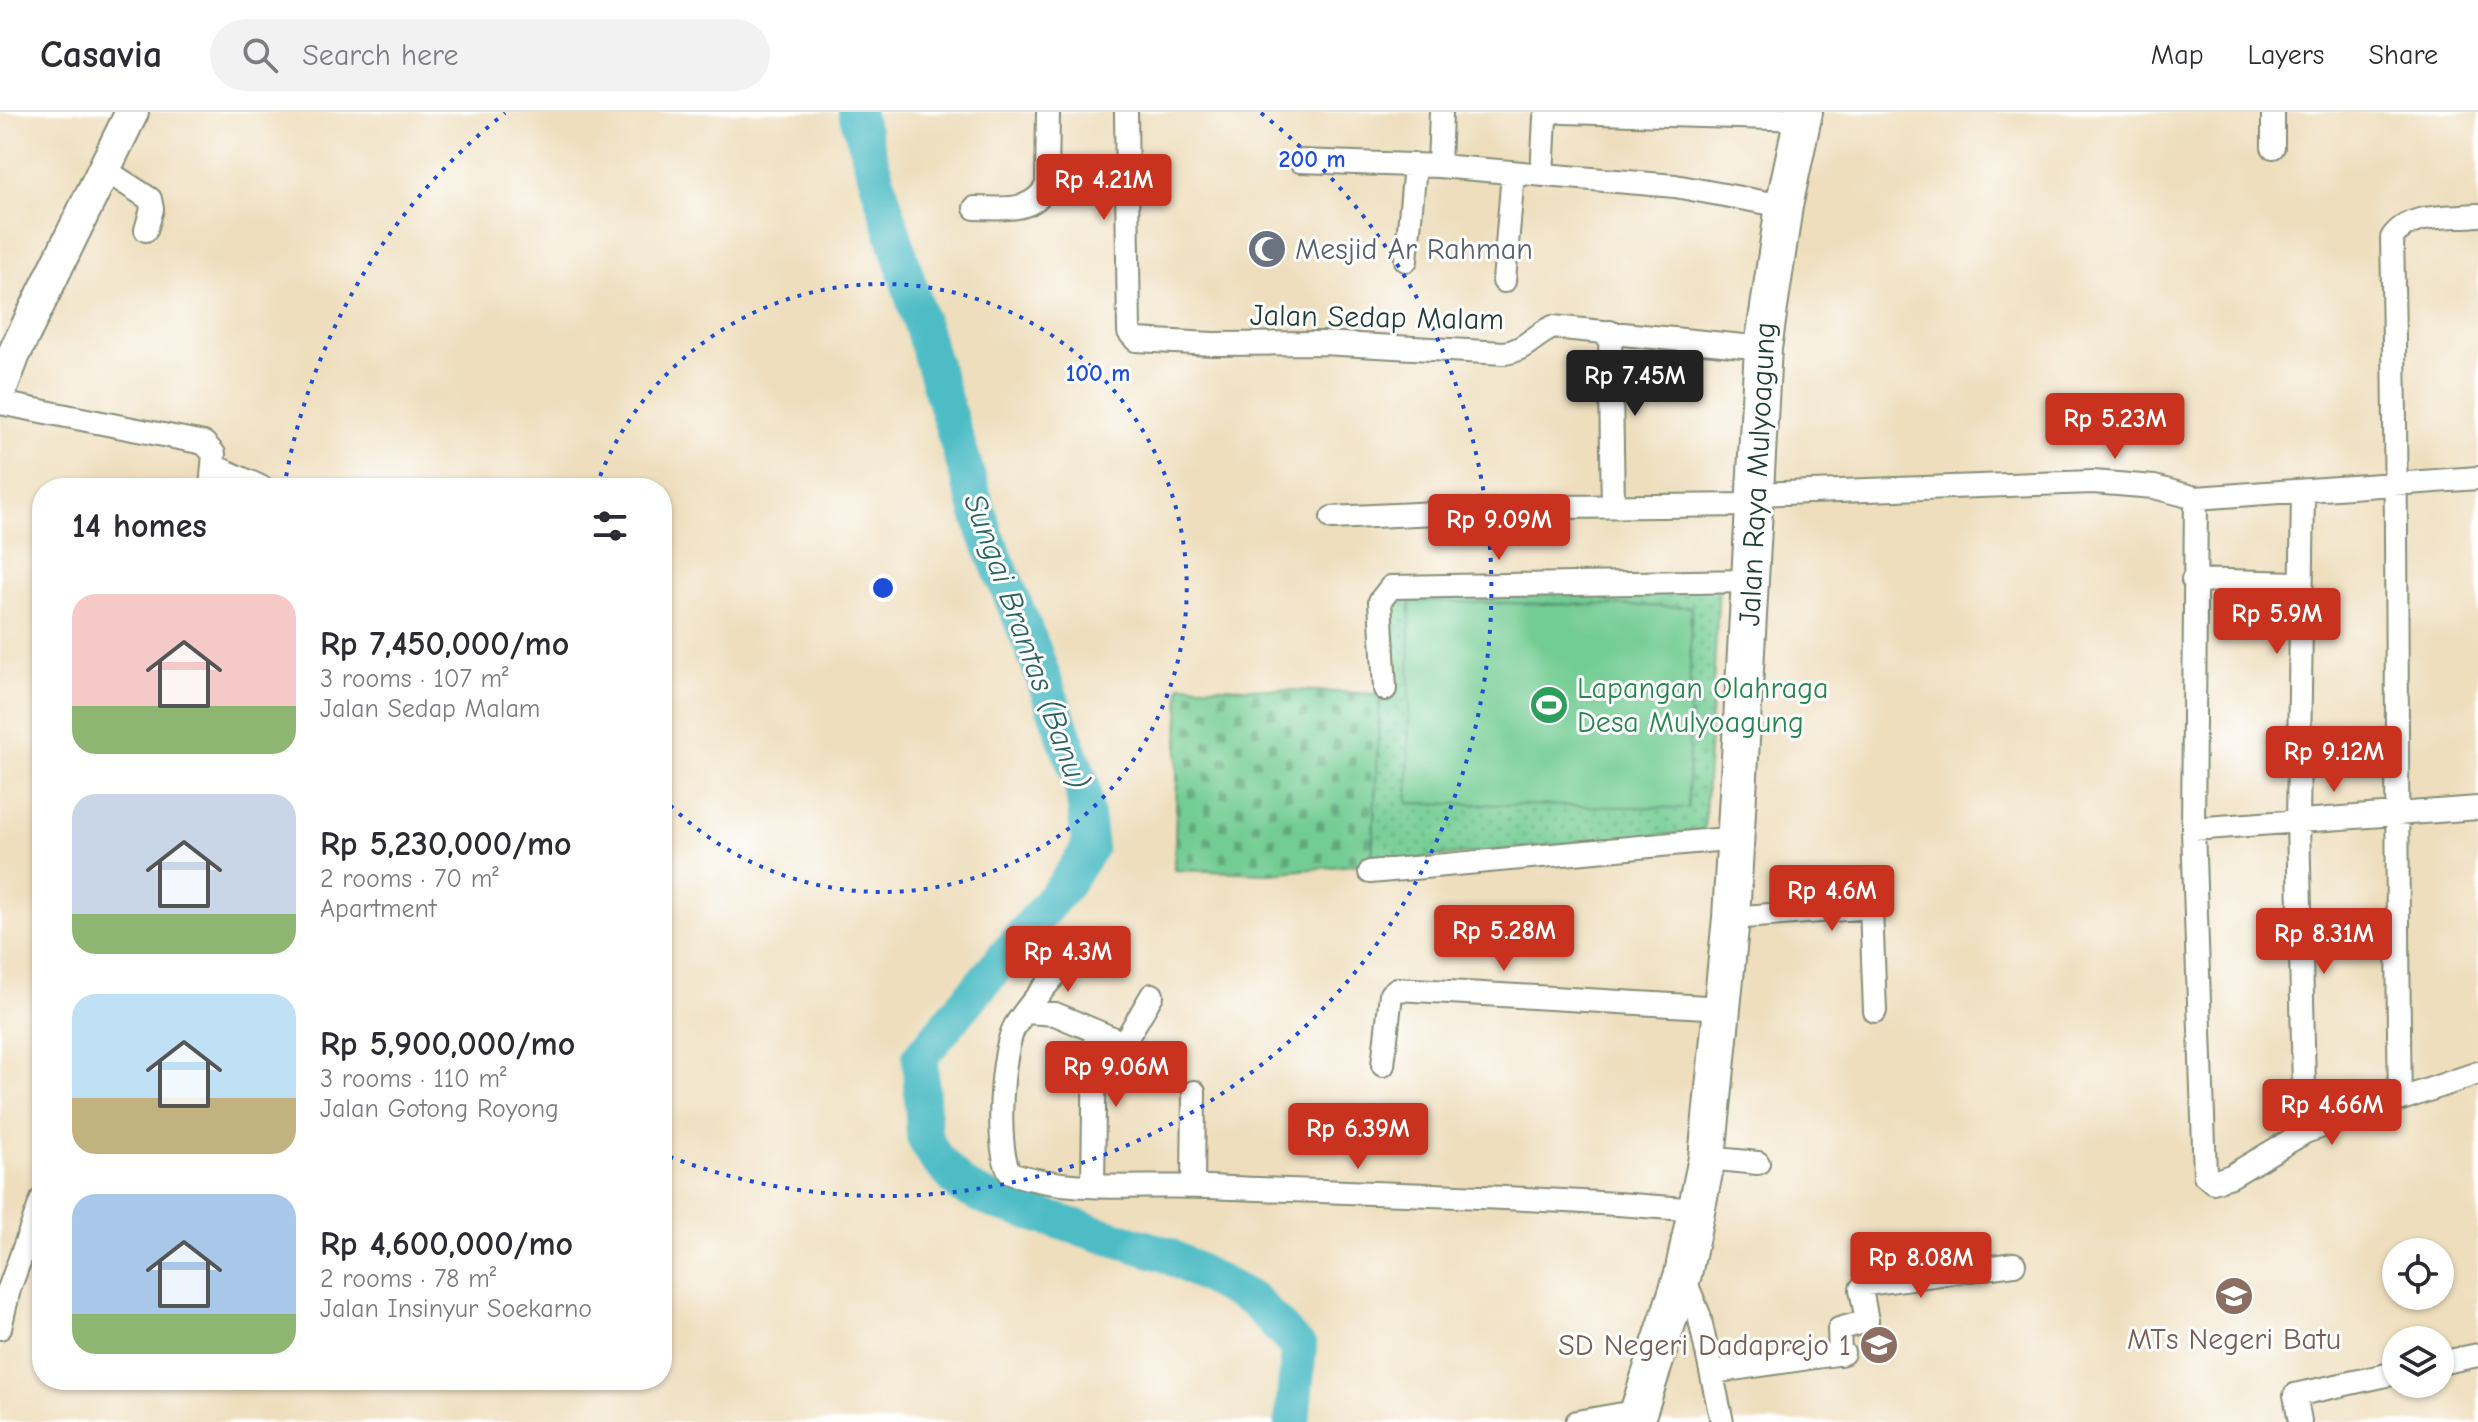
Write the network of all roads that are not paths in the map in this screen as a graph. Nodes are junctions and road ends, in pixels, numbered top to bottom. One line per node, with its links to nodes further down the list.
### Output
1 (132, 112): 13 (main road)
2 (1048, 112): 17 (street)
3 (1126, 112): 22 (street, Jalan Sedap Malam)
4 (1441, 112): 12 (street)
5 (1553, 112): 15 (street)
6 (1563, 112): 8 (street)
7 (2273, 112): 9 (street)
8 (1803, 115): 16 (main road, Jalan Raya Mulyoagung)
9 (2273, 147)
10 (1300, 161): 11 (street)
11 (1415, 166): 12 (street); 20 (street)
12 (1439, 166): 14 (street)
13 (105, 170): 19 (street); 24 (main road)
14 (1513, 173): 15 (street); 21 (street)
15 (1542, 175): 16 (street)
16 (1784, 206): 23 (main road, Jalan Raya Mulyoagung)
17 (975, 208)
18 (2478, 215): 28 (street)
19 (146, 230)
20 (1406, 260)
21 (1504, 281)
22 (1610, 332): 23 (street, Jalan Sedap Malam); 32 (street)
23 (1763, 348): 31 (main road, Jalan Raya Mulyoagung)
24 (7, 351): 25 (main road)
25 (7, 402): 26 (street)
26 (212, 477)
27 (2478, 478): 28 (street)
28 (2398, 486): 29 (street); 39 (street)
29 (2303, 492): 30 (street); 36 (street)
30 (2196, 498): 31 (street); 34 (street)
31 (1753, 500): 32 (street); 35 (main road, Jalan Raya Mulyoagung)
32 (1613, 506): 33 (street)
33 (1332, 518)
34 (2193, 580): 36 (street); 41 (street)
35 (1750, 581): 37 (street); 42 (main road, Jalan Raya Mulyoagung)
36 (2301, 583): 40 (street)
37 (1385, 689)
38 (2478, 808): 39 (street)
39 (2395, 812): 40 (street); 54 (street)
40 (2298, 821): 41 (street); 55 (street)
41 (2193, 829): 55 (street)
42 (1737, 838): 43 (street); 44 (main road, Jalan Raya Mulyoagung)
43 (1370, 872)
44 (1731, 918): 47 (main road, Jalan Raya Mulyoagung); 48 (street)
45 (1066, 962): 49 (street)
46 (1152, 995): 50 (street)
47 (1723, 1008): 51 (street); 56 (main road, Jalan Raya Mulyoagung)
48 (1875, 1011)
49 (1027, 1012): 50 (street); 58 (street)
50 (1095, 1032): 58 (street)
51 (1383, 1065)
52 (2478, 1073): 54 (street)
53 (1194, 1092): 59 (street)
54 (2400, 1099): 55 (street)
55 (2305, 1132)
56 (1707, 1158): 57 (street); 60 (main road, Jalan Raya Mulyoagung)
57 (1758, 1163)
58 (1093, 1185): 59 (street)
59 (1193, 1186): 60 (street)
60 (1698, 1210): 63 (main road, Jalan Raya Mulyoagung)
61 (32, 1226): 64 (street)
62 (2014, 1264): 67 (street)
63 (1683, 1274): 67 (street); 69 (main road, Jalan Raya Mulyoagung)
64 (0, 1328)
65 (2478, 1355): 66 (street)
66 (2454, 1360)
67 (1713, 1372): 71 (street)
68 (2382, 1376): 72 (street)
69 (1638, 1417): 70 (street)
70 (1577, 1422)
71 (1722, 1422)
72 (2300, 1422)

